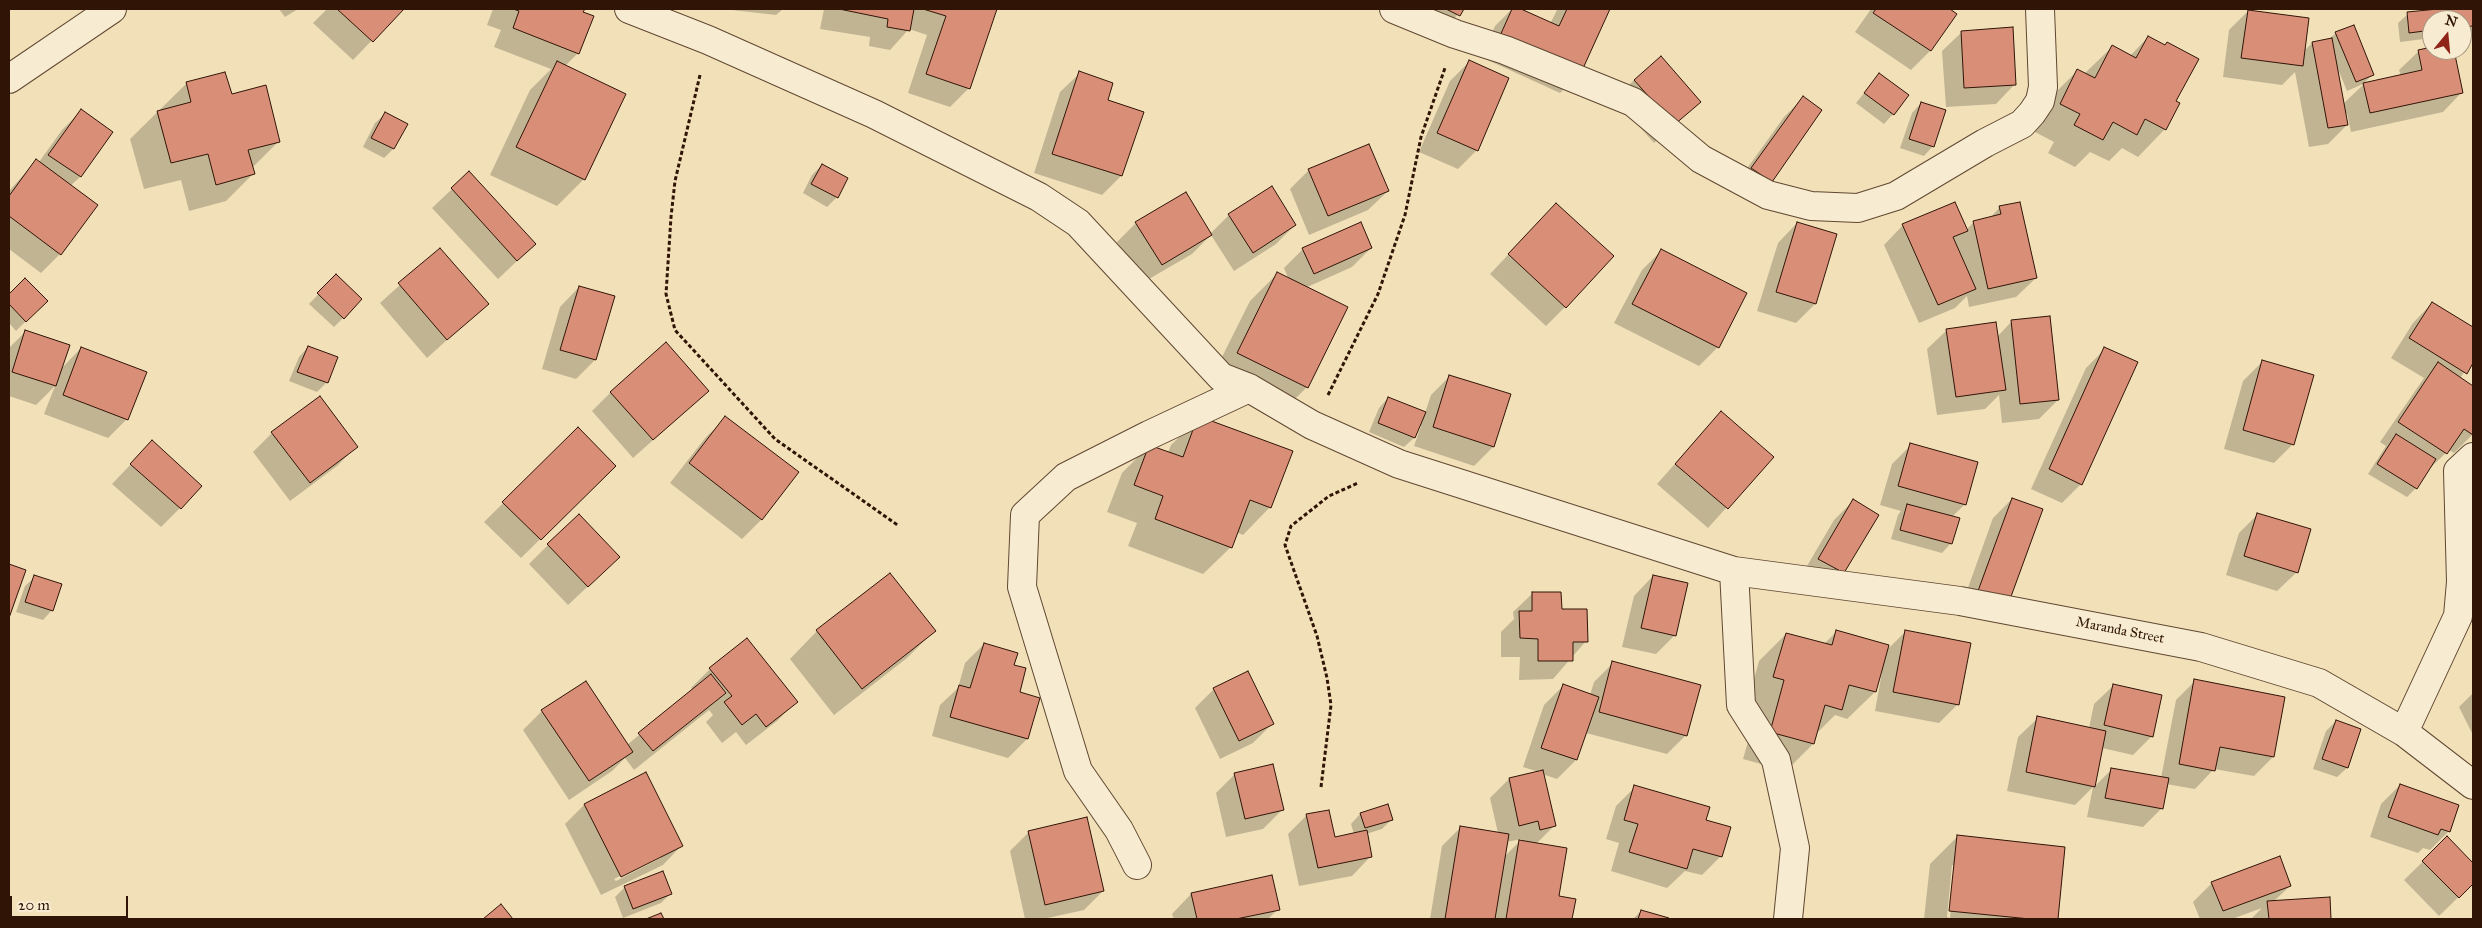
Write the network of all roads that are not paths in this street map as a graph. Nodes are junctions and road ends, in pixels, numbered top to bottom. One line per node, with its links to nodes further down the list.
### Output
1 (112, 9): 5 (street)
2 (630, 9): 6 (street, Maranda Street)
3 (1394, 9): 4 (street)
4 (2040, 9)
5 (9, 79)
6 (1249, 388): 8 (street, Maranda Street); 11 (street)
7 (2473, 457): 9 (street)
8 (1734, 571): 9 (street, Maranda Street); 12 (street)
9 (2404, 732): 10 (street, Maranda Street)
10 (2473, 785)
11 (1137, 865)
12 (1788, 919)

